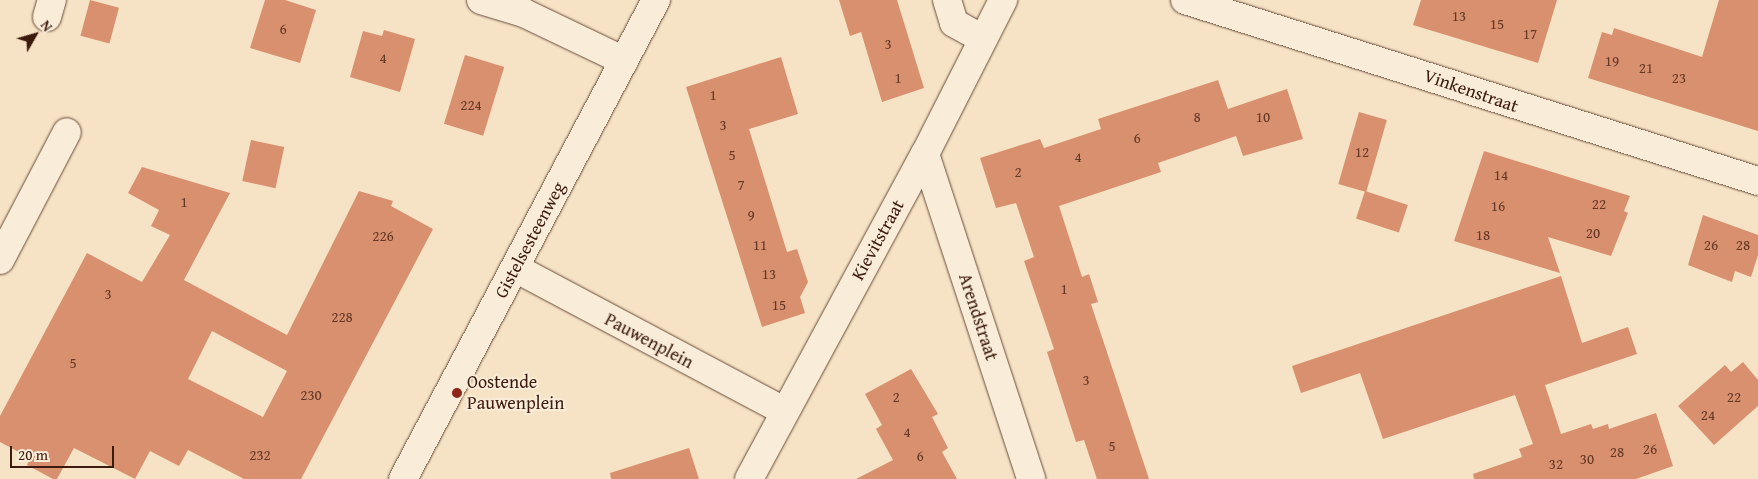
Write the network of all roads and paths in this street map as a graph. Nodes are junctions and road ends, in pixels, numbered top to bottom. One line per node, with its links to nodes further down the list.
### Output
1 (481, 0): 7 (street)
2 (656, 0): 7 (street, Gistelsesteenweg)
3 (947, 0): 6 (street)
4 (1003, 0): 6 (street, Kievitstraat)
5 (1184, 0): 10 (street, Vinkenstraat)
6 (981, 38): 9 (street, Kievitstraat)
7 (624, 61): 12 (street, Gistelsesteenweg)
8 (67, 132): 11 (street)
9 (925, 154): 13 (street, Kievitstraat); 16 (street, Arendstraat)
10 (1758, 181)
11 (0, 260)
12 (515, 268): 13 (street, Pauwenplein); 14 (street, Gistelsesteenweg)
13 (784, 411): 15 (street, Kievitstraat)
14 (403, 479)
15 (750, 479)
16 (1031, 479)

